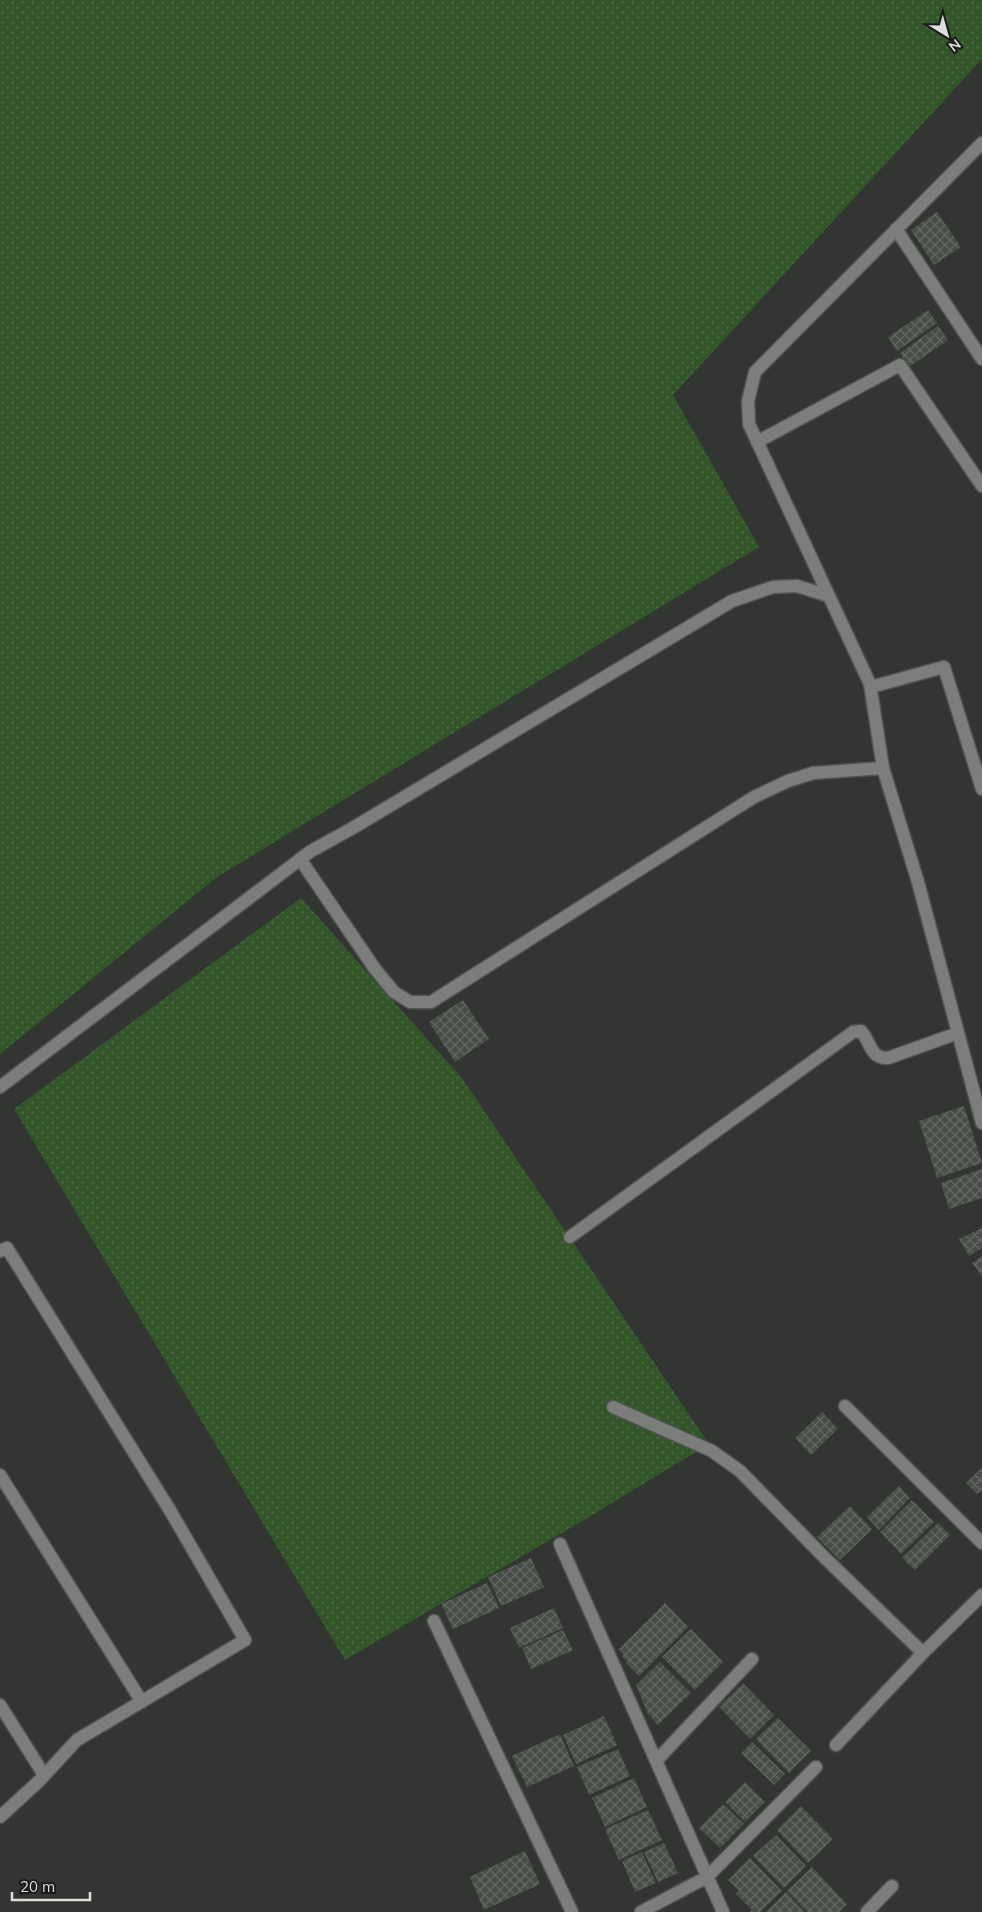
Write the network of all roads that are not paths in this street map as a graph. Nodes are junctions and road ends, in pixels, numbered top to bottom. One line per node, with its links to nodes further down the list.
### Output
1 (982, 143): 2 (street)
2 (896, 229): 3 (street); 4 (street)
3 (982, 359)
4 (757, 442): 5 (street); 6 (street)
5 (982, 486)
6 (829, 596): 7 (street); 10 (street)
7 (871, 687): 8 (street); 9 (street)
8 (883, 768): 10 (street); 11 (street)
9 (982, 789)
10 (300, 859): 12 (street)
11 (958, 1033): 13 (street); 14 (street)
12 (0, 1087)
13 (982, 1123)
14 (570, 1237)
15 (0, 1251): 25 (street)
16 (846, 1406): 19 (street)
17 (613, 1407): 23 (street)
18 (0, 1475): 25 (street)
19 (982, 1542)
20 (560, 1544): 28 (street)
21 (982, 1594): 23 (street)
22 (434, 1621): 34 (street)
23 (923, 1653): 27 (street)
24 (752, 1659): 28 (street)
25 (142, 1702): 30 (street)
26 (0, 1705): 30 (street)
27 (836, 1745)
28 (656, 1761): 32 (street)
29 (816, 1767): 32 (street)
30 (44, 1775): 31 (street)
31 (0, 1817)
32 (707, 1877): 35 (street); 36 (street)
33 (892, 1886): 37 (street)
34 (572, 1912)
35 (640, 1912)
36 (723, 1912)
37 (867, 1912)

